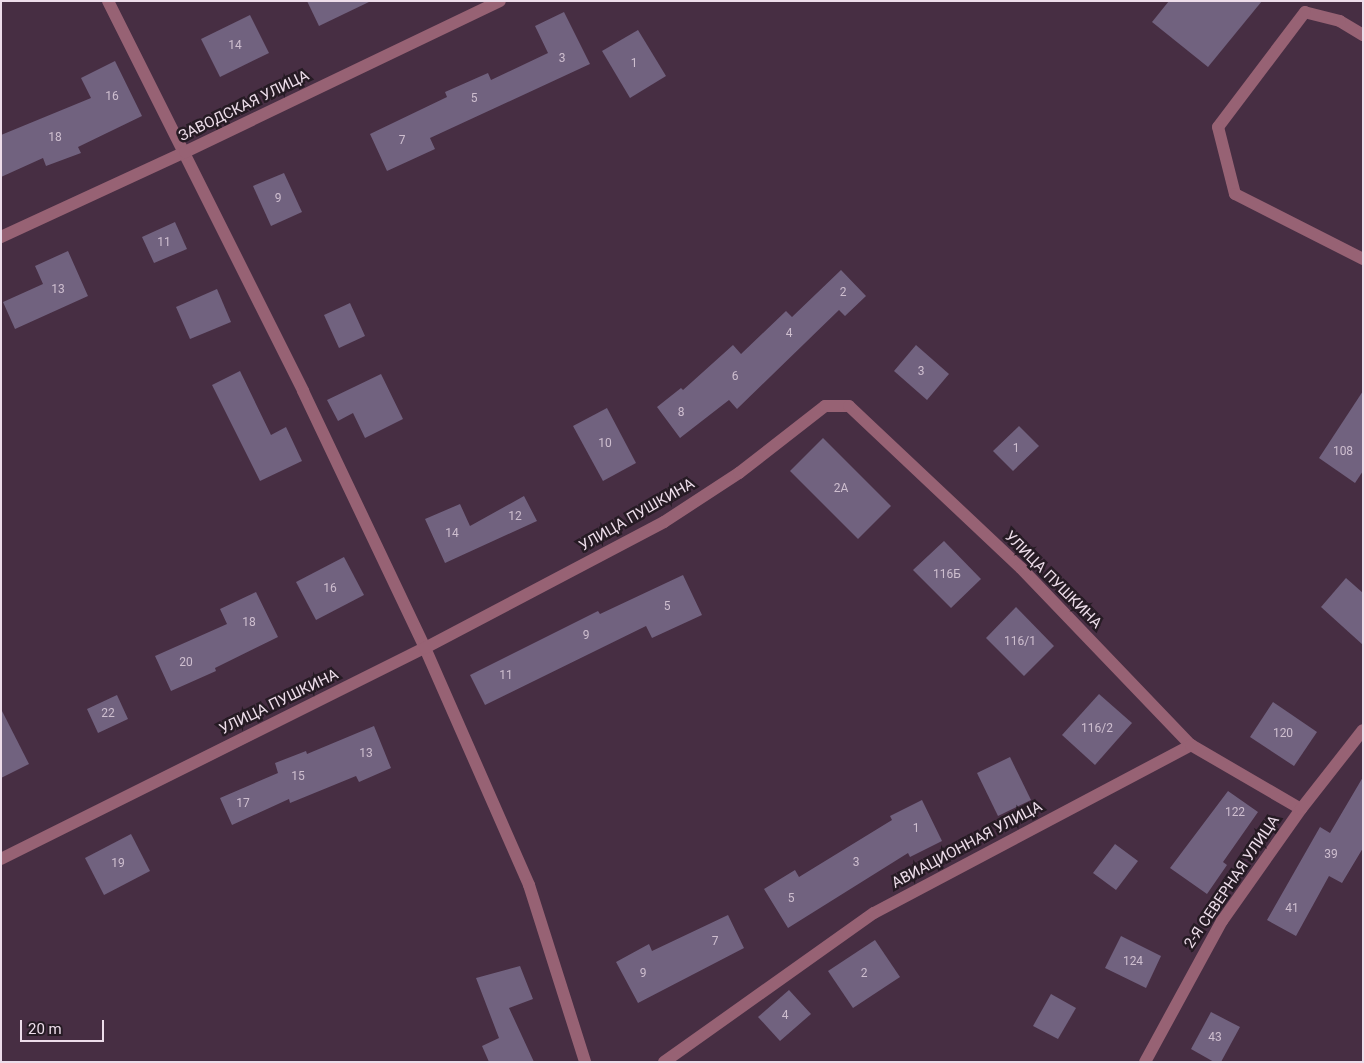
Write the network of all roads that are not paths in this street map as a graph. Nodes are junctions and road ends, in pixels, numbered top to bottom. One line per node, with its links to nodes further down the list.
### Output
1 (108, 1): 4 (street)
2 (500, 1): 4 (street, ЗАВОДСКАЯ УЛИЦА)
3 (1363, 35): 6 (street)
4 (186, 152): 5 (street, ЗАВОДСКАЯ УЛИЦА); 7 (street)
5 (1, 237)
6 (1362, 254)
7 (425, 648): 9 (street, УЛИЦА ПУШКИНА); 11 (street, УЛИЦА ПУШКИНА); 12 (street)
8 (1363, 730): 10 (street, 2-Я СЕВЕРНАЯ УЛИЦА)
9 (1191, 745): 10 (street); 13 (street, АВИАЦИОННАЯ УЛИЦА)
10 (1301, 809): 14 (street, 2-Я СЕВЕРНАЯ УЛИЦА)
11 (1, 859)
12 (585, 1062)
13 (664, 1062)
14 (1145, 1062)

